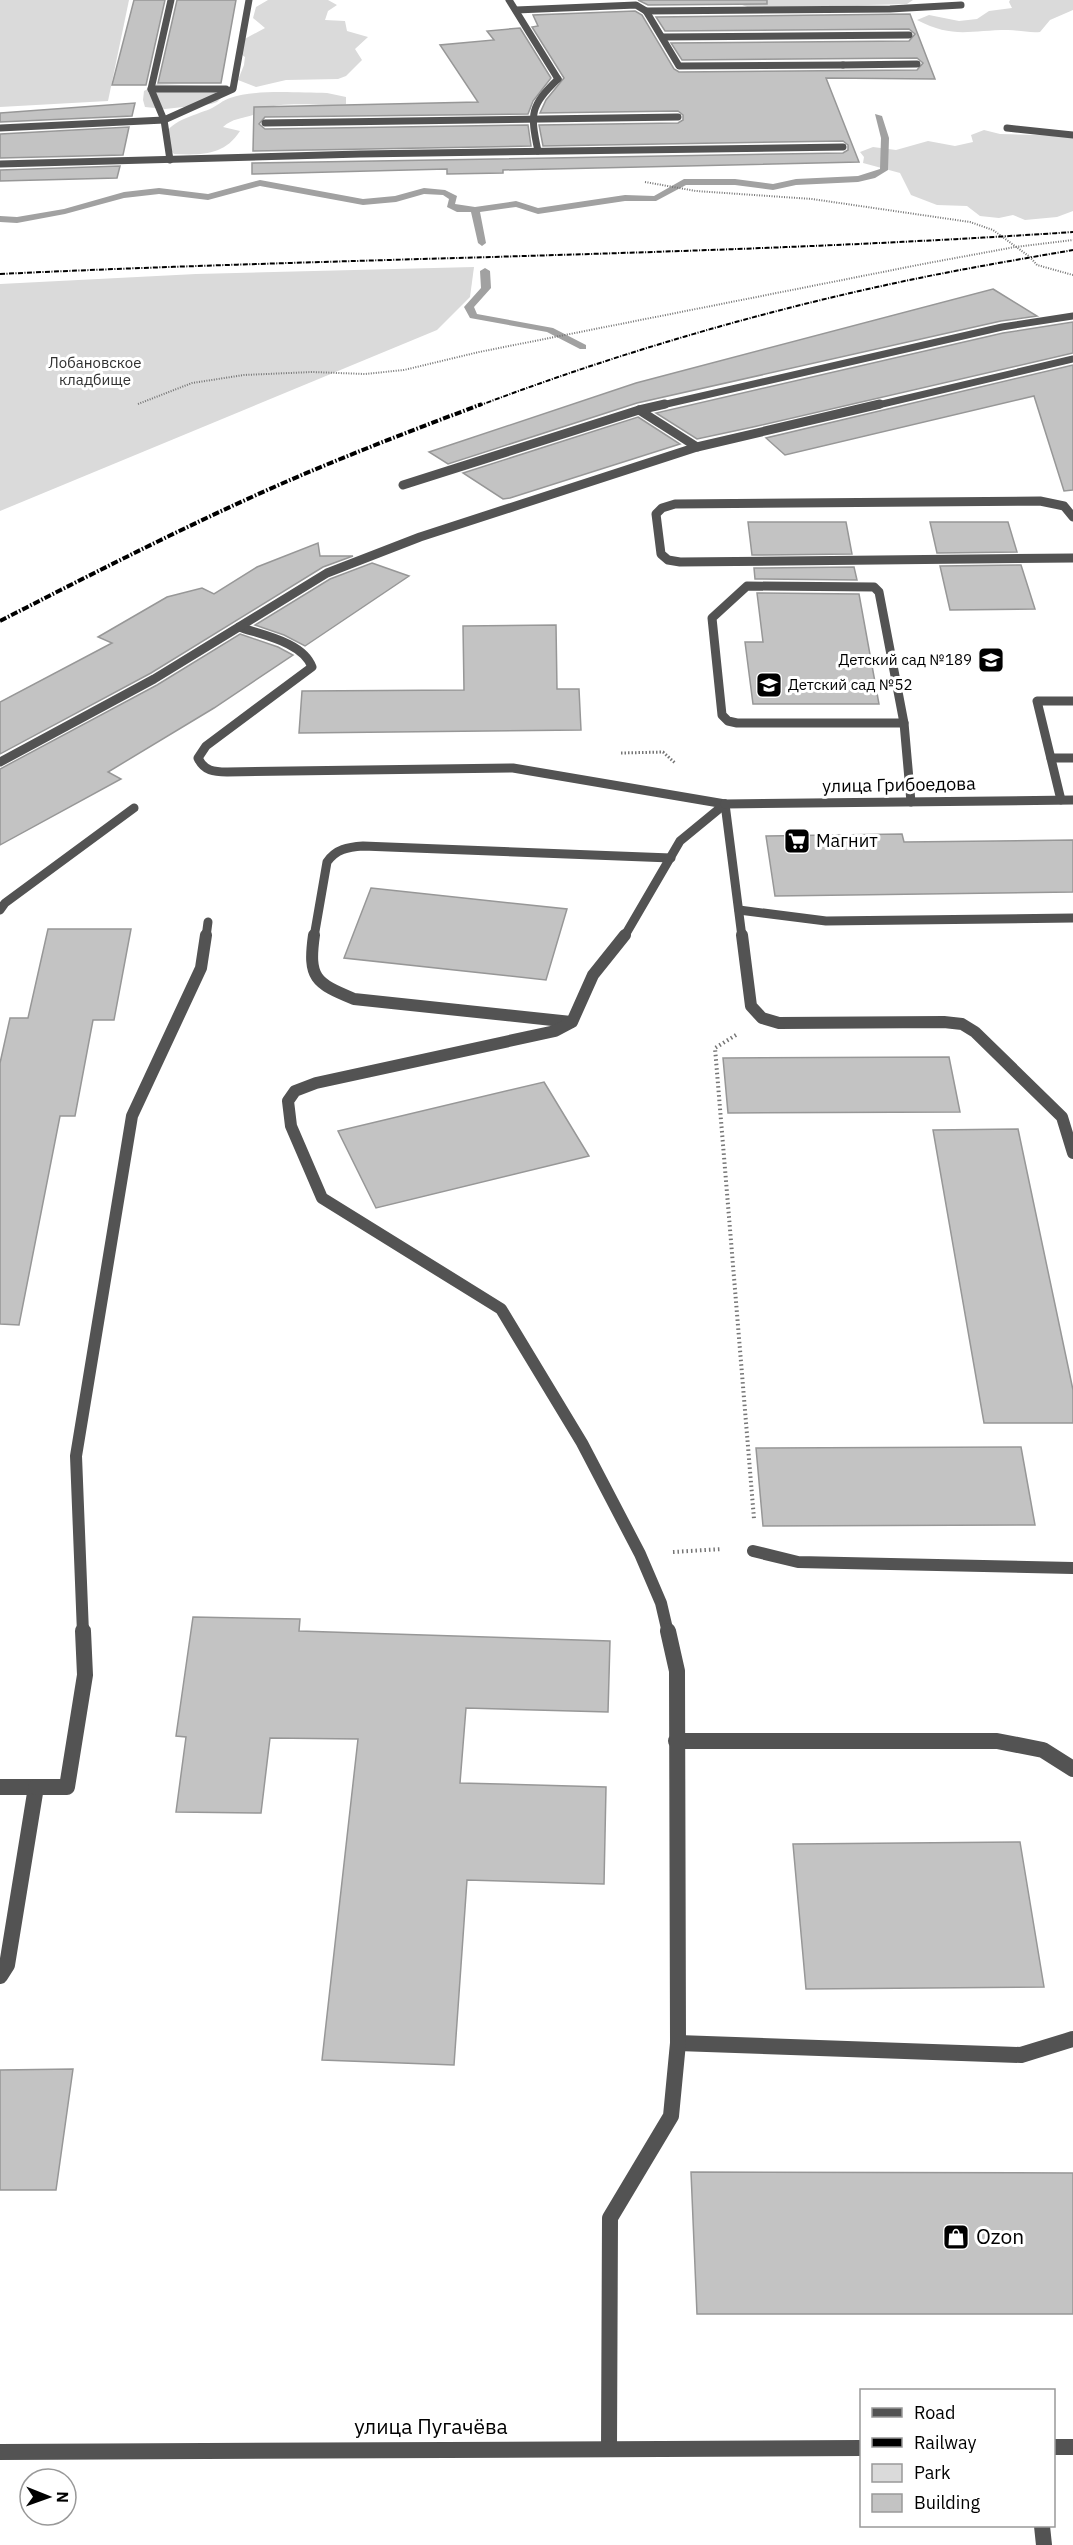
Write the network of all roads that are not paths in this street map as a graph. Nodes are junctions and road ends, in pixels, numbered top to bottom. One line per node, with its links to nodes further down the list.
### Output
1 (171, 0): 10 (street)
2 (249, 0): 11 (street)
3 (509, 0): 5 (street)
4 (961, 5): 6 (street)
5 (516, 10): 6 (street); 13 (street)
6 (645, 11): 8 (street)
7 (909, 35): 8 (street)
8 (663, 37): 9 (street)
9 (916, 64)
10 (151, 89): 11 (street); 14 (street)
11 (233, 89): 14 (street)
12 (678, 117): 13 (street)
13 (531, 119): 15 (street); 20 (street)
14 (164, 120): 16 (street); 21 (street)
15 (265, 123)
16 (0, 128)
17 (1007, 128): 18 (street)
18 (1073, 135)
19 (843, 147): 20 (street)
20 (538, 151): 21 (street)
21 (170, 160): 22 (street)
22 (0, 164)
23 (1073, 316): 25 (street)
24 (1073, 359): 26 (street)
25 (639, 410): 26 (street); 27 (street)
26 (697, 447): 30 (street)
27 (403, 485)
28 (1073, 517): 29 (street)
29 (1073, 558)
30 (239, 627): 35 (street); 39 (street, улица Грибоедова)
31 (1073, 701): 33 (street)
32 (904, 723): 32 (street); 38 (street)
33 (1051, 758): 34 (street); 36 (street)
34 (1073, 758)
35 (0, 762)
36 (1061, 800): 37 (street, улица Грибоедова); 38 (street, улица Грибоедова)
37 (1073, 800)
38 (911, 802): 39 (street, улица Грибоедова)
39 (725, 804): 41 (street); 43 (street)
40 (134, 808): 42 (street)
41 (671, 858): 46 (street); 46 (street)
42 (0, 910)
43 (739, 910): 44 (street); 47 (street)
44 (1073, 918)
45 (208, 922): 53 (street)
46 (572, 1022): 50 (street)
47 (1073, 1153)
48 (755, 1549): 49 (street)
49 (1073, 1568)
50 (676, 1741): 51 (street); 56 (street)
51 (1073, 1769)
52 (0, 1787): 53 (street)
53 (36, 1787): 54 (street)
54 (0, 1976)
55 (1073, 2039): 56 (street)
56 (678, 2043): 60 (street)
57 (1055, 2447): 58 (street)
58 (1073, 2447)
59 (860, 2448): 60 (street, улица Пугачёва)
60 (609, 2449): 61 (street, улица Пугачёва)
61 (0, 2452)
62 (1042, 2527): 63 (street)
63 (1044, 2545)

